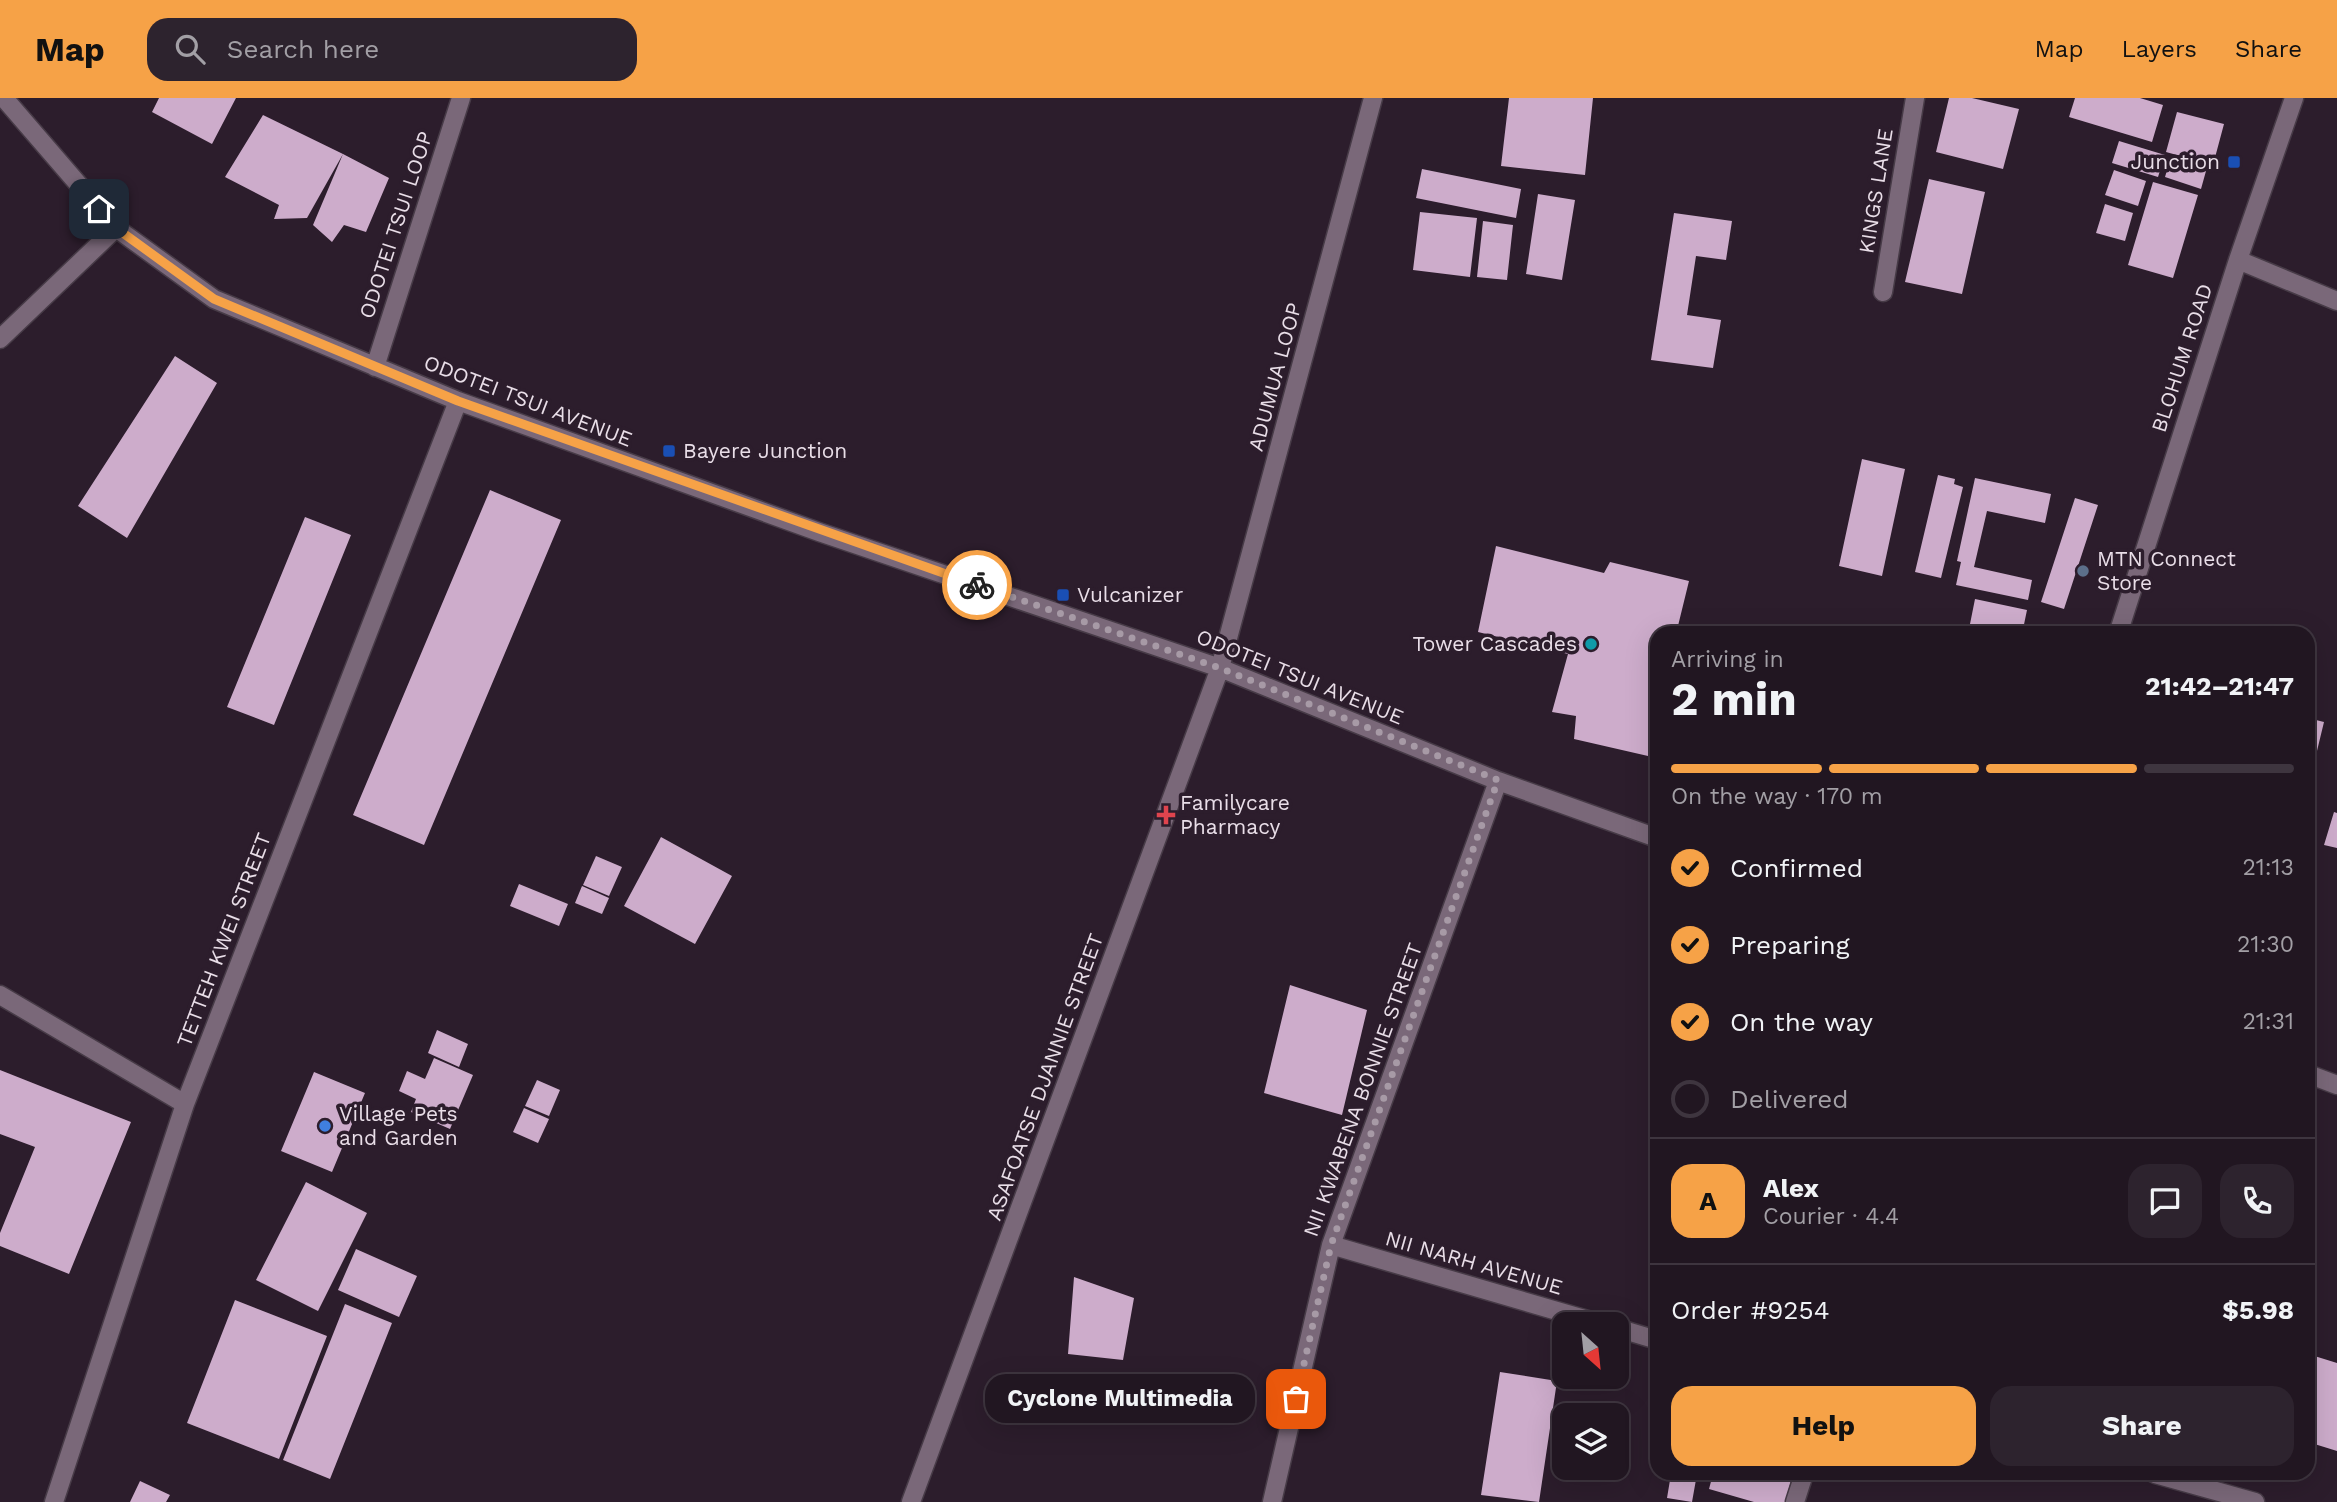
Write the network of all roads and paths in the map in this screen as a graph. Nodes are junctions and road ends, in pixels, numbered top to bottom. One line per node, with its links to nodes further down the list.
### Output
1 (4, 98): 6 (street, ODOTEI TSUI AVENUE)
2 (461, 98): 11 (street, ODOTEI TSUI LOOP)
3 (1373, 98): 14 (street, ADUMUA LOOP)
4 (1914, 98): 8 (street, KINGS LANE)
5 (2294, 98): 7 (street, BLOHUM ROAD)
6 (116, 228): 10 (street); 11 (street, ODOTEI TSUI AVENUE)
7 (2238, 260): 9 (street); 13 (street, BLOHUM ROAD)
8 (1883, 292)
9 (2337, 300)
10 (0, 339)
11 (375, 367): 12 (street, ODOTEI TSUI AVENUE)
12 (458, 401): 14 (street, ODOTEI TSUI AVENUE); 20 (street, TETTEH KWEI STREET)
13 (2121, 626)
14 (1220, 668): 15 (street, ODOTEI TSUI AVENUE); 29 (street, ASAFOATSE DJANNIE STREET)
15 (1498, 780): 16 (street, ODOTEI TSUI AVENUE); 21 (street, NII KWABENA BONNIE STREET)
16 (1650, 835)
17 (0, 995): 20 (street)
18 (2315, 1077): 19 (street)
19 (2337, 1085)
20 (185, 1104): 28 (street, TETTEH KWEI STREET)
21 (1331, 1245): 22 (street, NII NARH AVENUE); 30 (street, NII KWABENA BONNIE STREET)
22 (1560, 1312)
23 (1629, 1332): 24 (street)
24 (1650, 1338)
25 (1802, 1480): 31 (street)
26 (2172, 1480): 27 (street)
27 (2218, 1496): 32 (street)
28 (54, 1502)
29 (911, 1502)
30 (1272, 1502)
31 (1795, 1502)
32 (2255, 1502)

